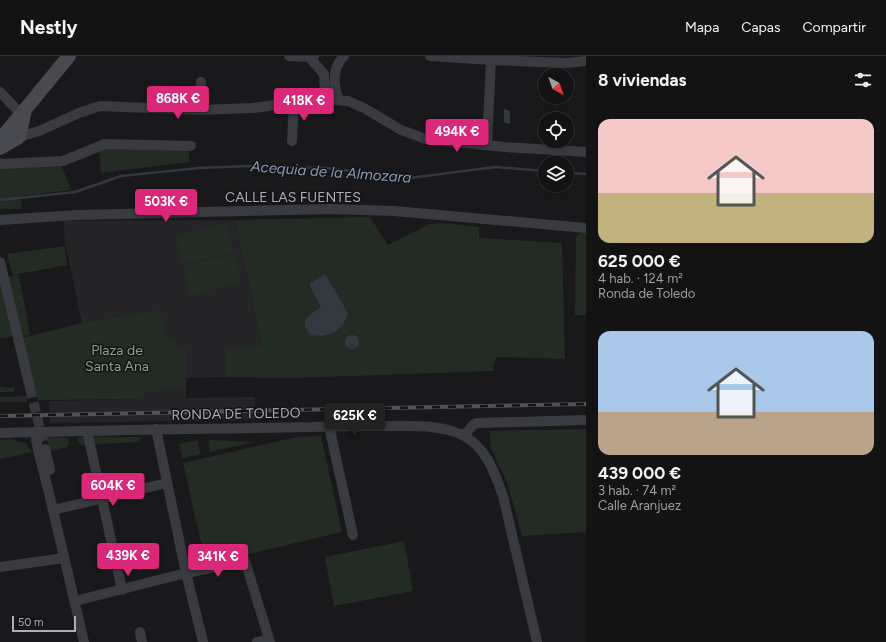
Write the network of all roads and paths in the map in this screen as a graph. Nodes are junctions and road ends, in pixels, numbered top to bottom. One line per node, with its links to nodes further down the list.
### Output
1 (69, 56): 14 (street)
2 (289, 56): 5 (street)
3 (344, 56): 11 (street)
4 (430, 56): 6 (street)
5 (312, 57): 10 (street)
6 (491, 60): 7 (street); 17 (street)
7 (586, 61)
8 (201, 82): 13 (street)
9 (0, 92): 14 (street)
10 (316, 99): 11 (street); 12 (street)
11 (339, 100): 17 (street)
12 (294, 102): 13 (street); 16 (street)
13 (199, 110): 15 (street)
14 (23, 111): 15 (street)
15 (10, 137): 19 (street)
16 (292, 141)
17 (487, 145): 20 (street)
18 (191, 146): 21 (street)
19 (0, 148)
20 (586, 152)
21 (0, 163)
22 (0, 220): 23 (street, CALLE LAS FUENTES)
23 (581, 228)
24 (0, 262): 25 (street)
25 (30, 388)
26 (586, 420): 33 (street)
27 (329, 426): 28 (street, RONDA DE TOLEDO); 33 (street, RONDA DE TOLEDO); 38 (street)
28 (156, 430): 29 (street, RONDA DE TOLEDO); 35 (street)
29 (87, 431): 31 (street, RONDA DE TOLEDO); 36 (street)
30 (20, 432): 31 (street, RONDA DE TOLEDO); 32 (street, RONDA DE TOLEDO); 34 (street)
31 (35, 432): 34 (street)
32 (0, 433)
33 (464, 435): 48 (street, RONDA DE TOLEDO)
34 (42, 449): 37 (street)
35 (167, 483): 36 (street); 41 (street)
36 (102, 498): 37 (street); 42 (street)
37 (53, 510): 39 (street)
38 (353, 535)
39 (64, 558): 40 (street); 43 (street)
40 (0, 567)
41 (186, 573): 42 (street); 44 (street); 46 (street)
42 (122, 590): 43 (street)
43 (75, 601): 45 (street)
44 (269, 640): 47 (street)
45 (84, 642)
46 (203, 642)
47 (257, 642)
48 (537, 642)

